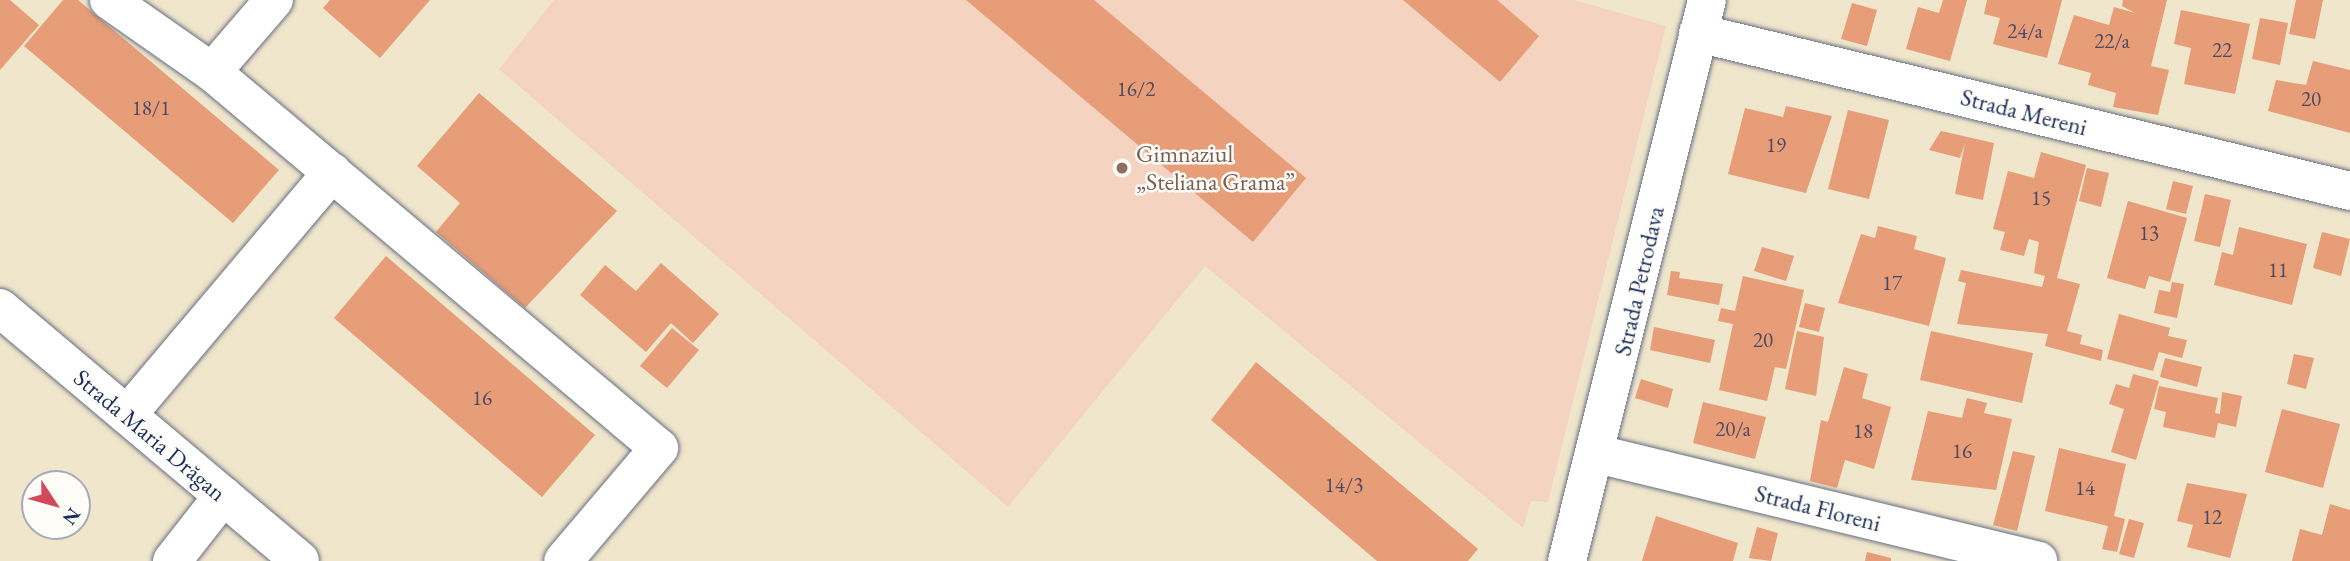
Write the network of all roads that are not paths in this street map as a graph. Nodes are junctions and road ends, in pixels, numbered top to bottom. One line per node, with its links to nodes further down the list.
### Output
1 (109, 0): 4 (street)
2 (274, 0): 4 (street)
3 (1702, 17): 6 (street, Strada Mereni); 9 (street, Strada Petrodava)
4 (212, 72): 5 (street)
5 (332, 172): 8 (street); 13 (street)
6 (2350, 191)
7 (0, 308): 8 (street, Strada Maria Drăgan)
8 (127, 415): 10 (street, Strada Maria Drăgan)
9 (1597, 454): 14 (street, Strada Petrodava); 15 (street, Strada Floreni)
10 (223, 496): 11 (street); 12 (street, Strada Maria Drăgan)
11 (172, 561)
12 (300, 561)
13 (563, 561)
14 (1567, 561)
15 (2038, 561)

